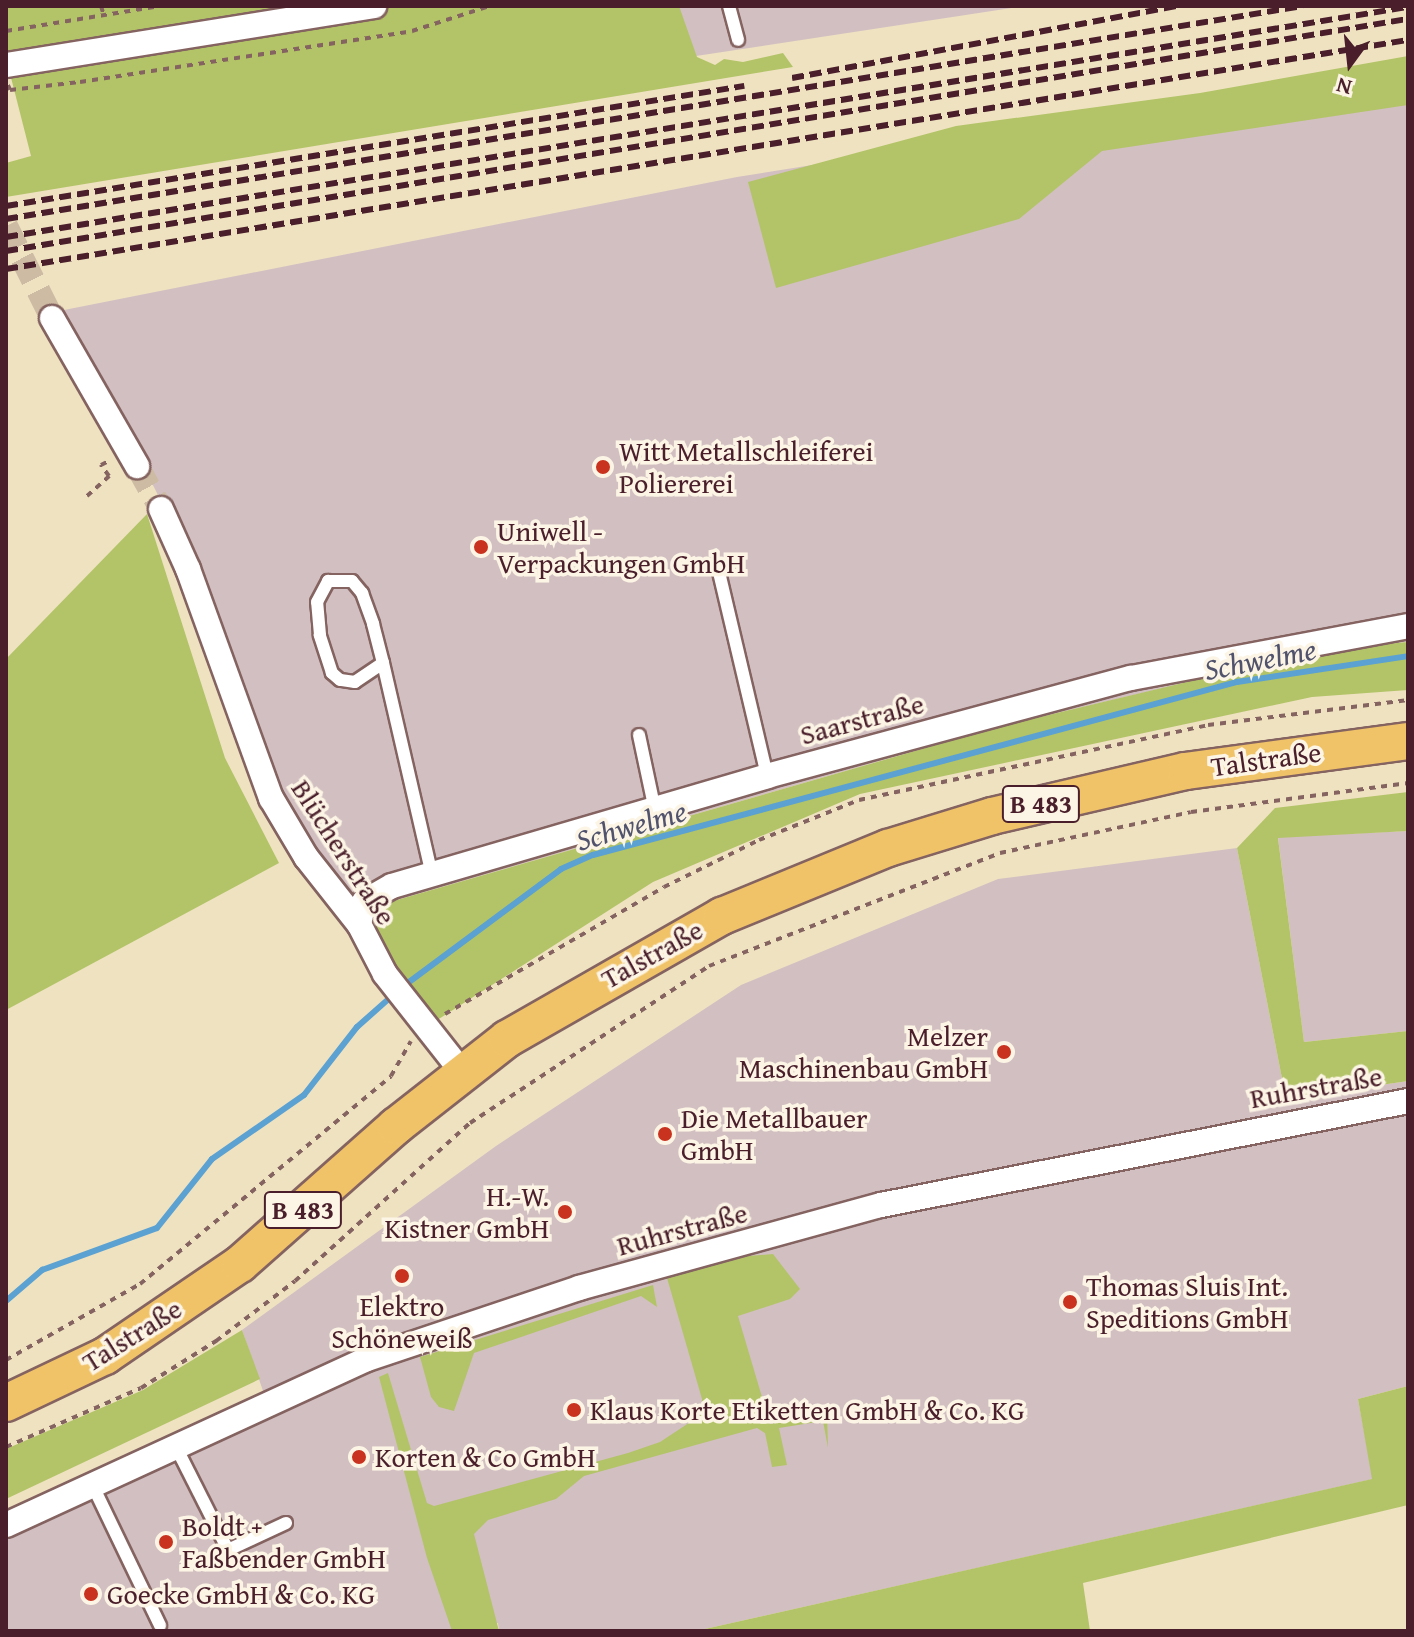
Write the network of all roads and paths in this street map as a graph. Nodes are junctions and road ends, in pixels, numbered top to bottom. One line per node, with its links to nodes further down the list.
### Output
1 (101, 6): 6 (path)
2 (160, 6): 6 (path)
3 (374, 6): 9 (street)
4 (490, 6): 10 (path)
5 (729, 6): 8 (lane)
6 (104, 16): 7 (path)
7 (6, 31)
8 (738, 40)
9 (6, 65)
10 (6, 77)
11 (52, 318): 12 (street)
12 (133, 458): 13 (path)
13 (87, 496)
14 (161, 509): 24 (street, Blücherstraße)
15 (718, 568): 20 (lane)
16 (1408, 626): 20 (street, Saarstraße)
17 (383, 663): 17 (lane); 23 (lane)
18 (639, 735): 22 (lane)
19 (1408, 741): 26 (main road, Talstraße / B 483)
20 (767, 776): 22 (street, Saarstraße)
21 (1408, 783): 30 (path)
22 (655, 810): 23 (street, Saarstraße)
23 (432, 875): 24 (street, Saarstraße)
24 (359, 924): 25 (street, Blücherstraße)
25 (428, 1024): 26 (street, Blücherstraße); 28 (path)
26 (462, 1072): 29 (main road, Talstraße / B 483)
27 (1408, 1101): 31 (street, Ruhrstraße)
28 (6, 1360)
29 (6, 1403)
30 (6, 1447)
31 (176, 1447): 32 (street, Ruhrstraße); 33 (lane)
32 (92, 1484): 34 (street, Ruhrstraße); 35 (lane)
33 (286, 1523)
34 (6, 1525)
35 (160, 1625)

